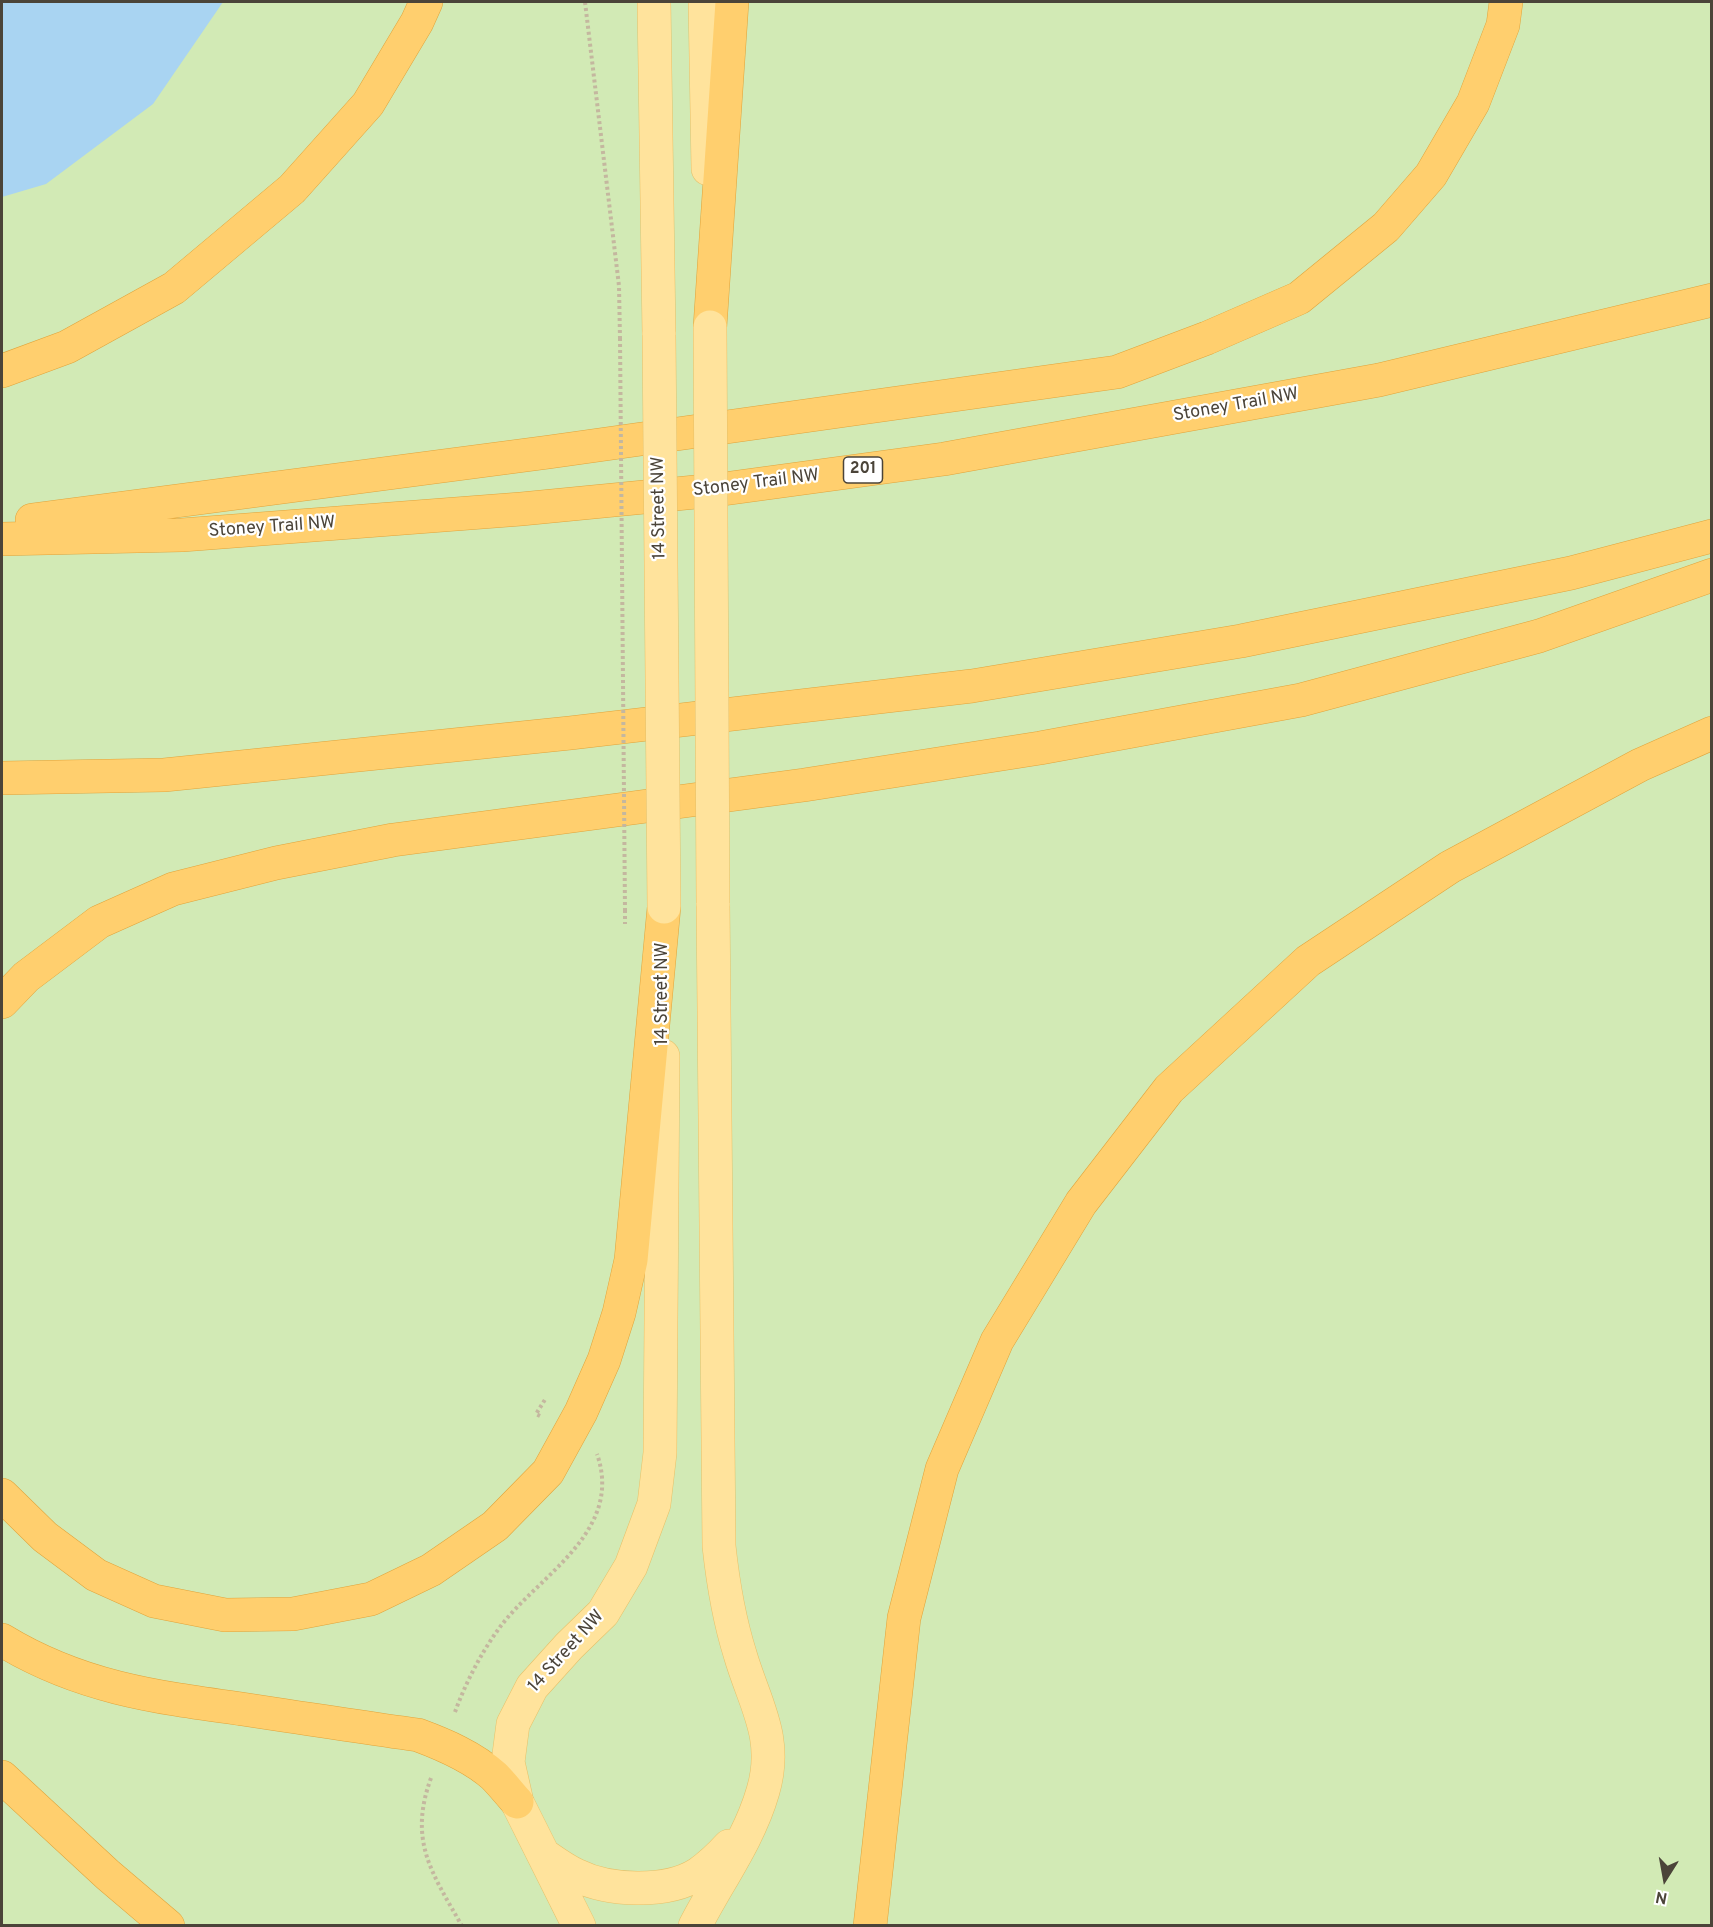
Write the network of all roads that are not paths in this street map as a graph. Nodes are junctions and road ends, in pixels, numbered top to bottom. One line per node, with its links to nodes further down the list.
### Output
1 (426, 2): 8 (highway)
2 (654, 2): 15 (main road, 14 Street NW, bridge)
3 (705, 2): 7 (main road)
4 (732, 2): 7 (highway)
5 (1506, 2): 9 (highway)
6 (1712, 300): 11 (highway, Stoney Trail NW / 201)
7 (710, 327): 21 (main road, bridge)
8 (2, 371)
9 (2, 524)
10 (1712, 536): 14 (highway)
11 (2, 539)
12 (1712, 575): 16 (highway)
13 (1712, 733): 26 (highway)
14 (2, 778)
15 (664, 907): 17 (highway); 20 (main road, 14 Street NW)
16 (2, 1002)
17 (2, 1495)
18 (2, 1641): 20 (highway)
19 (2, 1777): 23 (highway)
20 (517, 1802): 22 (main road, 14 Street NW)
21 (754, 1818): 22 (main road); 25 (main road)
22 (544, 1855): 24 (main road, 14 Street NW)
23 (168, 1926)
24 (579, 1926)
25 (695, 1926)
26 (870, 1926)

